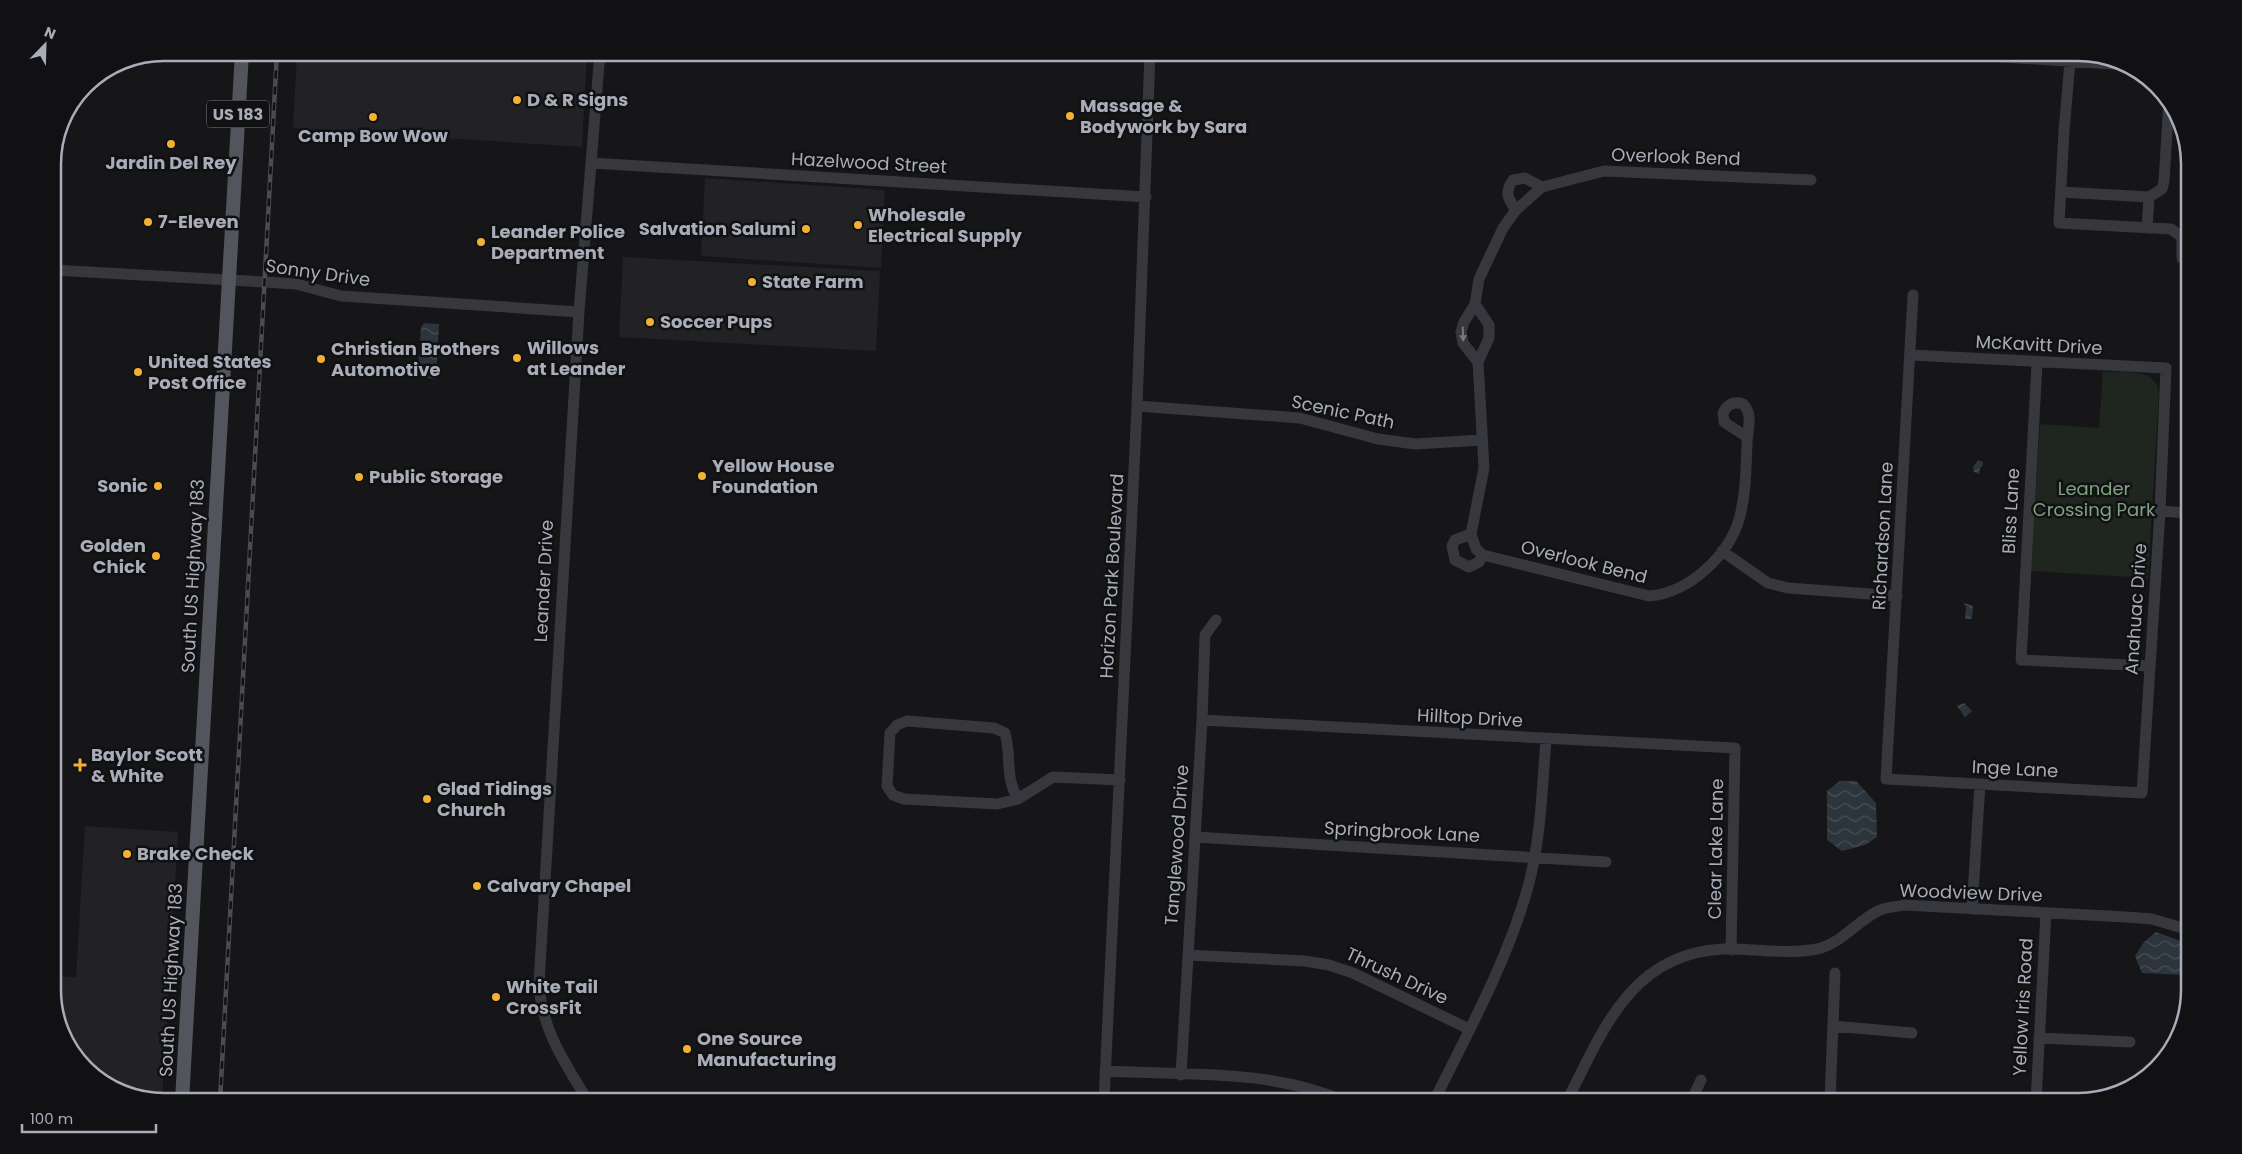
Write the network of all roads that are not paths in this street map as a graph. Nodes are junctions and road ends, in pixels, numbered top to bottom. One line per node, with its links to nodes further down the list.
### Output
1 (241, 61): 17 (main road, South US Highway 183 / US 183)
2 (599, 61): 7 (street, Leander Drive)
3 (1150, 61): 11 (street, Horizon Park Boulevard)
4 (2070, 61): 5 (street); 10 (street)
5 (2097, 63)
6 (2168, 116): 12 (street)
7 (591, 163): 11 (street, Hazelwood Street); 20 (street, Leander Drive)
8 (1811, 180): 9 (street, Overlook Bend)
9 (1542, 187): 13 (street, Overlook Bend); 13 (street)
10 (2061, 192): 12 (street); 14 (street)
11 (1146, 197): 25 (street, Horizon Park Boulevard)
12 (2149, 197): 14 (street)
13 (1516, 210): 19 (street, Overlook Bend)
14 (2147, 228): 15 (street)
15 (2181, 236)
16 (61, 270): 17 (street, Sonny Drive)
17 (229, 280): 20 (street, Sonny Drive); 61 (main road, South US Highway 183 / US 183)
18 (1913, 295): 21 (street, Richardson Lane)
19 (1475, 304): 22 (street); 22 (street, Overlook Bend, one-way to 22)
20 (578, 312): 62 (street, Leander Drive)
21 (1911, 355): 23 (street, McKavitt Drive); 33 (street, Richardson Lane)
22 (1478, 362): 27 (street)
23 (2037, 363): 24 (street, McKavitt Drive); 35 (street, Bliss Lane)
24 (2166, 368): 28 (street, Anahuac Drive)
25 (1137, 406): 27 (street, Scenic Path); 40 (street, Horizon Park Boulevard)
26 (1747, 437): 31 (street, Overlook Bend)
27 (1482, 440): 30 (street)
28 (2160, 511): 29 (street); 35 (street, Anahuac Drive)
29 (2181, 512)
30 (1472, 534): 32 (street); 32 (street)
31 (1722, 551): 32 (street, Overlook Bend); 33 (street)
32 (1483, 555)
33 (1897, 596): 39 (street, Richardson Lane)
34 (1216, 620): 36 (street, Tanglewood Drive)
35 (2149, 666): 42 (street, Anahuac Drive)
36 (1202, 720): 37 (street, Hilltop Drive); 44 (street, Tanglewood Drive)
37 (1546, 740): 38 (street, Hilltop Drive); 45 (street)
38 (1735, 748): 50 (street, Clear Lake Lane)
39 (1886, 779): 41 (street, Inge Lane)
40 (1120, 780): 43 (street); 58 (street, Horizon Park Boulevard)
41 (1980, 784): 42 (street, Inge Lane); 47 (street)
42 (2142, 793)
43 (1018, 799): 43 (street)
44 (1194, 837): 45 (street, Springbrook Lane); 51 (street, Tanglewood Drive)
45 (1534, 857): 46 (street, Springbrook Lane); 54 (street)
46 (1606, 862)
47 (1972, 909): 48 (street, Woodview Drive); 50 (street, Woodview Drive)
48 (2046, 913): 49 (street, Woodview Drive); 56 (street, Yellow Iris Road)
49 (2181, 927)
50 (1731, 950): 66 (street, Woodview Drive)
51 (1188, 955): 54 (street, Thrush Drive); 59 (street, Tanglewood Drive)
52 (1835, 973): 53 (street)
53 (1833, 1026): 55 (street); 68 (street)
54 (1470, 1029): 65 (street)
55 (1912, 1032)
56 (2039, 1038): 57 (street); 69 (street, Yellow Iris Road)
57 (2130, 1042)
58 (1105, 1072): 59 (street); 63 (street, Horizon Park Boulevard)
59 (1181, 1075): 64 (street)
60 (1701, 1080): 67 (street)
61 (183, 1093)
62 (583, 1093)
63 (1104, 1093)
64 (1321, 1093)
65 (1438, 1093)
66 (1572, 1093)
67 (1694, 1093)
68 (1830, 1093)
69 (2036, 1093)

